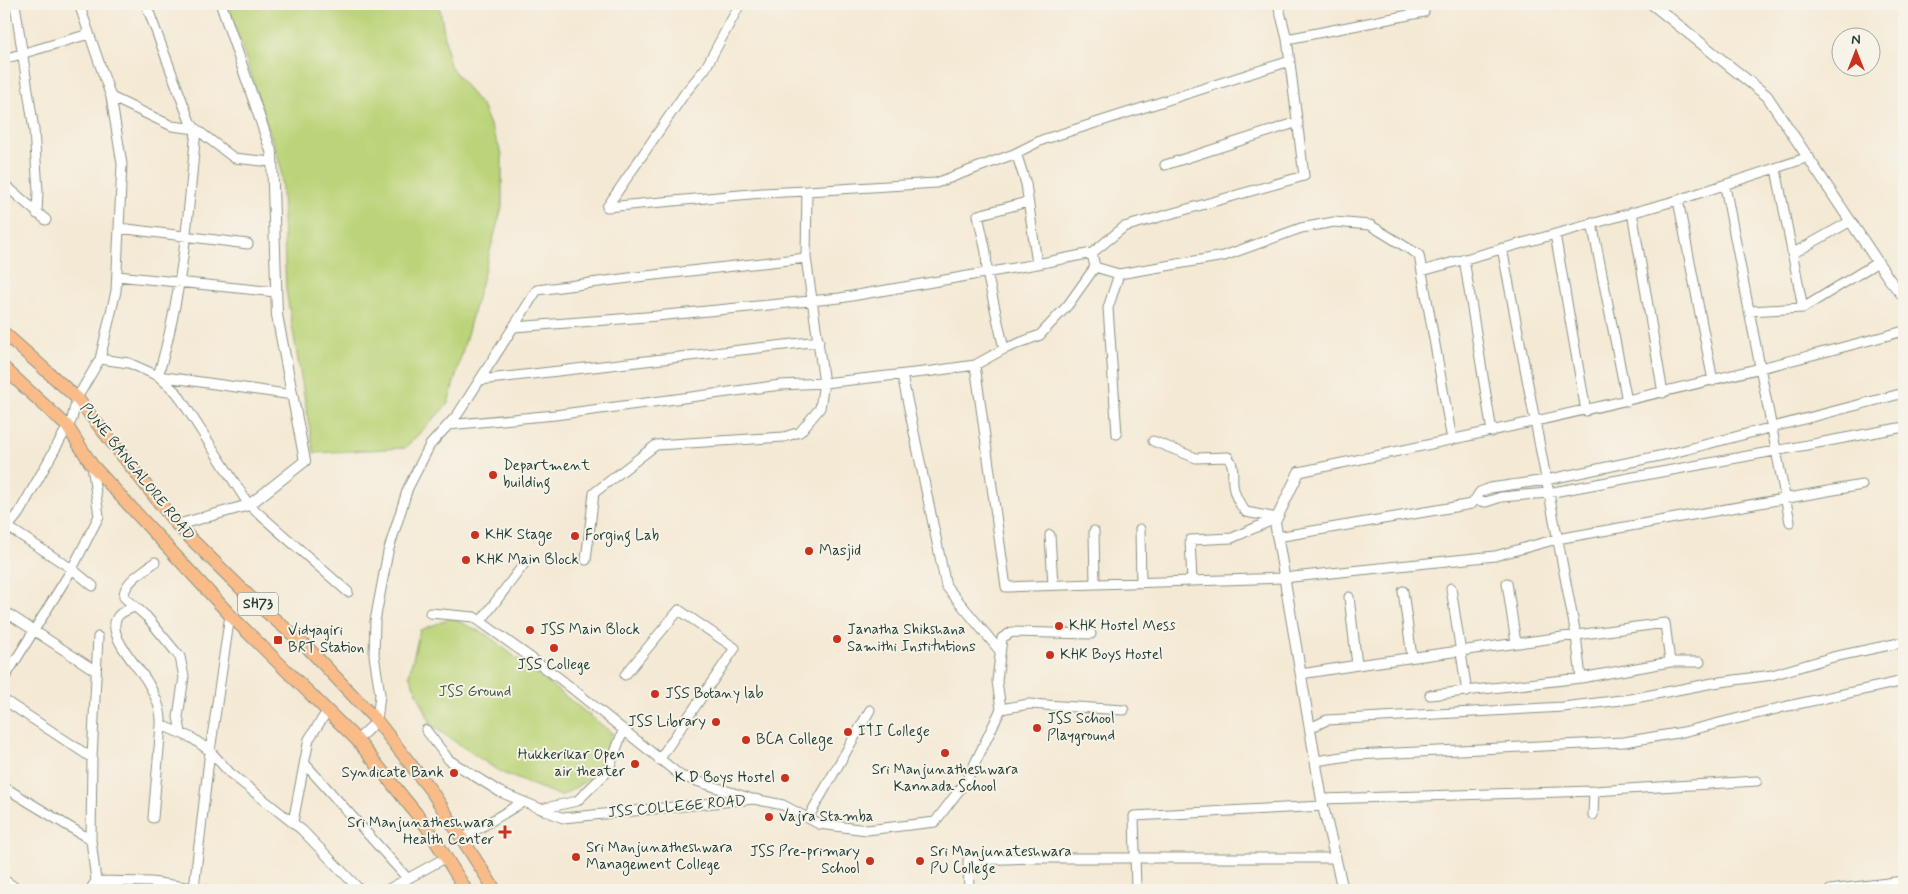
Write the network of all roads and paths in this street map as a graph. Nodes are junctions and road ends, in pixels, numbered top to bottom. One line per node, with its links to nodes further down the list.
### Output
1 (15, 4): 11 (street)
2 (79, 4): 9 (street)
3 (146, 4): 16 (street)
4 (221, 4): 19 (street)
5 (740, 4): 24 (street)
6 (1278, 4): 10 (street)
7 (1422, 4): 10 (street)
8 (1652, 4): 18 (street)
9 (88, 34): 11 (street); 14 (street)
10 (1287, 39): 13 (street)
11 (23, 54): 12 (street); 28 (street)
12 (4, 59)
13 (1290, 60): 15 (street); 17 (street)
14 (111, 97): 16 (street); 32 (street)
15 (1298, 122): 20 (street); 37 (street)
16 (196, 130): 19 (street); 34 (street)
17 (1014, 154): 24 (street); 26 (street)
18 (1809, 157): 21 (street); 30 (street)
19 (272, 162): 49 (street)
20 (1165, 165)
21 (1776, 169): 23 (street); 38 (street)
22 (4, 184): 28 (street)
23 (1725, 186): 25 (street); 53 (street)
24 (806, 191): 39 (street)
25 (1678, 200): 27 (street); 66 (street)
26 (1026, 202): 42 (street); 45 (street)
27 (1632, 212): 31 (street); 68 (street)
28 (37, 214): 29 (street)
29 (46, 220)
30 (1851, 221): 38 (street); 41 (street)
31 (1592, 223): 33 (street); 72 (street)
32 (119, 228): 34 (street); 47 (street)
33 (1555, 234): 36 (street); 73 (street)
34 (185, 236): 35 (street); 48 (street)
35 (248, 244)
36 (1502, 248): 40 (street); 74 (street)
37 (1092, 253): 42 (street); 43 (street)
38 (1792, 254): 52 (street)
39 (806, 258): 51 (street); 54 (street)
40 (1464, 259): 44 (street); 79 (street)
41 (1878, 262): 50 (street); 52 (street)
42 (1037, 264): 45 (street)
43 (1095, 267): 46 (street); 58 (street)
44 (1422, 271): 46 (street); 81 (street)
45 (987, 273): 51 (street); 58 (street)
46 (1120, 274): 80 (street)
47 (117, 276): 48 (street); 59 (street)
48 (178, 282): 49 (street); 64 (street)
49 (276, 292): 70 (street)
50 (1904, 298)
51 (814, 301): 54 (street); 57 (street)
52 (1803, 308): 53 (street)
53 (1749, 310): 62 (street)
54 (514, 327): 65 (street)
55 (1904, 332): 62 (street)
56 (4, 333): 71 (main road, PUNE BANGALORE ROAD / SH73)
57 (819, 341): 65 (street); 67 (street)
58 (1004, 349): 60 (street)
59 (100, 359): 64 (street); 71 (street)
60 (975, 365): 63 (street); 110 (street)
61 (4, 368): 76 (main road, PUNE BANGALORE ROAD / SH73)
62 (1760, 370): 66 (street); 77 (street)
63 (902, 375): 67 (street); 128 (street)
64 (158, 376): 70 (street); 91 (street)
65 (480, 380): 75 (street)
66 (1713, 381): 68 (street)
67 (824, 383): 75 (street); 102 (street)
68 (1663, 392): 72 (street)
69 (1904, 393): 77 (street)
70 (292, 395): 91 (street)
71 (77, 398): 76 (street); 94 (main road, PUNE BANGALORE ROAD / SH73)
72 (1627, 401): 73 (street)
73 (1586, 411): 74 (street)
74 (1535, 423): 79 (street); 86 (street)
75 (448, 425): 146 (street)
76 (67, 426): 84 (main road, PUNE BANGALORE ROAD / SH73); 95 (street)
77 (1771, 427): 83 (street); 86 (street)
78 (1904, 427): 83 (street)
79 (1492, 432): 81 (street)
80 (1117, 434)
81 (1452, 440): 85 (street)
82 (1153, 442): 92 (street)
83 (1776, 451): 88 (street); 89 (street)
84 (92, 465): 104 (street); 119 (main road, PUNE BANGALORE ROAD / SH73)
85 (1299, 472): 92 (street)
86 (1546, 480): 88 (street); 90 (street)
87 (1862, 485): 89 (street)
88 (1548, 493): 90 (street); 100 (street)
89 (1786, 498): 93 (street); 100 (street)
90 (1476, 500): 99 (street)
91 (248, 505): 94 (street); 114 (street)
92 (1276, 518): 99 (street); 106 (street)
93 (1790, 522)
94 (177, 525): 146 (main road, PUNE BANGALORE ROAD / SH73)
95 (6, 526): 104 (street)
96 (1140, 529): 107 (street)
97 (1094, 531): 109 (street)
98 (1050, 535): 110 (street)
99 (1277, 537): 105 (street)
100 (1557, 539): 105 (street); 123 (street)
101 (526, 560): 120 (street)
102 (586, 560)
103 (155, 562): 116 (street)
104 (72, 569): 111 (street); 121 (street)
105 (1283, 578): 106 (street); 134 (street)
106 (1192, 581): 107 (street)
107 (1141, 582): 109 (street)
108 (1507, 583): 126 (street)
109 (1095, 584): 110 (street)
110 (1053, 585)
111 (93, 586)
112 (1451, 588): 127 (street)
113 (1403, 591): 129 (street)
114 (348, 592)
115 (1349, 597): 132 (street)
116 (134, 607): 147 (street); 151 (street)
117 (4, 611): 121 (street)
118 (430, 613): 120 (street)
119 (230, 615): 143 (main road, PUNE BANGALORE ROAD / SH73); 153 (street)
120 (480, 621): 150 (street)
121 (34, 630): 133 (street); 137 (street)
122 (1091, 634): 128 (street)
123 (1576, 635): 126 (street); 130 (street); 136 (street)
124 (98, 637): 133 (street)
125 (1904, 642): 148 (street)
126 (1516, 643): 127 (street)
127 (1462, 650): 129 (street); 139 (street)
128 (1000, 651): 142 (street)
129 (1412, 657): 132 (street)
130 (1670, 662): 131 (street); 136 (street)
131 (1700, 662)
132 (1357, 665): 134 (street)
133 (96, 672): 154 (street)
134 (1301, 674): 148 (street)
135 (625, 675): 155 (street)
136 (1581, 678): 139 (street)
137 (4, 679)
138 (1904, 681): 156 (street)
139 (1467, 692): 140 (street)
140 (1430, 695)
141 (4, 700): 154 (street)
142 (1001, 709): 145 (street); 167 (street, JSS COLLEGE ROAD)
143 (328, 710): 152 (main road, PUNE BANGALORE ROAD / SH73); 157 (street)
144 (870, 710): 167 (street)
145 (1124, 710)
146 (377, 721): 152 (street); 169 (main road, PUNE BANGALORE ROAD / SH73)
147 (161, 725): 151 (street); 166 (street)
148 (1310, 728): 156 (street)
149 (426, 730): 162 (street, JSS COLLEGE ROAD)
150 (623, 731): 155 (street); 164 (street)
151 (181, 732): 153 (street)
152 (357, 740): 171 (main road, PUNE BANGALORE ROAD / SH73)
153 (210, 751): 168 (street); 178 (street)
154 (92, 758): 170 (street)
155 (659, 760): 161 (street)
156 (1316, 761): 163 (street)
157 (306, 765): 168 (street); 174 (street)
158 (1757, 781): 160 (street)
159 (4, 787): 170 (street)
160 (1594, 791): 163 (street); 165 (street)
161 (754, 799): 164 (street, JSS COLLEGE ROAD); 167 (street, JSS COLLEGE ROAD)
162 (523, 802): 164 (street, JSS COLLEGE ROAD); 169 (street)
163 (1323, 803): 172 (street); 173 (street)
164 (541, 809)
165 (1593, 815)
166 (152, 818)
167 (808, 818)
168 (293, 822): 182 (street)
169 (463, 838): 185 (main road, PUNE BANGALORE ROAD / SH73)
170 (91, 840): 176 (street)
171 (445, 858): 174 (street); 184 (main road, PUNE BANGALORE ROAD / SH73)
172 (1134, 858): 173 (street); 186 (street); 187 (street)
173 (1336, 858): 188 (street)
174 (408, 879): 183 (street)
175 (4, 880): 179 (street)
176 (96, 881): 178 (street); 180 (street)
177 (1904, 881): 189 (street)
178 (194, 888): 181 (street)
179 (19, 890)
180 (90, 890)
181 (207, 890)
182 (360, 890)
183 (387, 890)
184 (466, 890)
185 (495, 890)
186 (969, 890)
187 (1136, 890)
188 (1343, 890)
189 (1830, 890)

